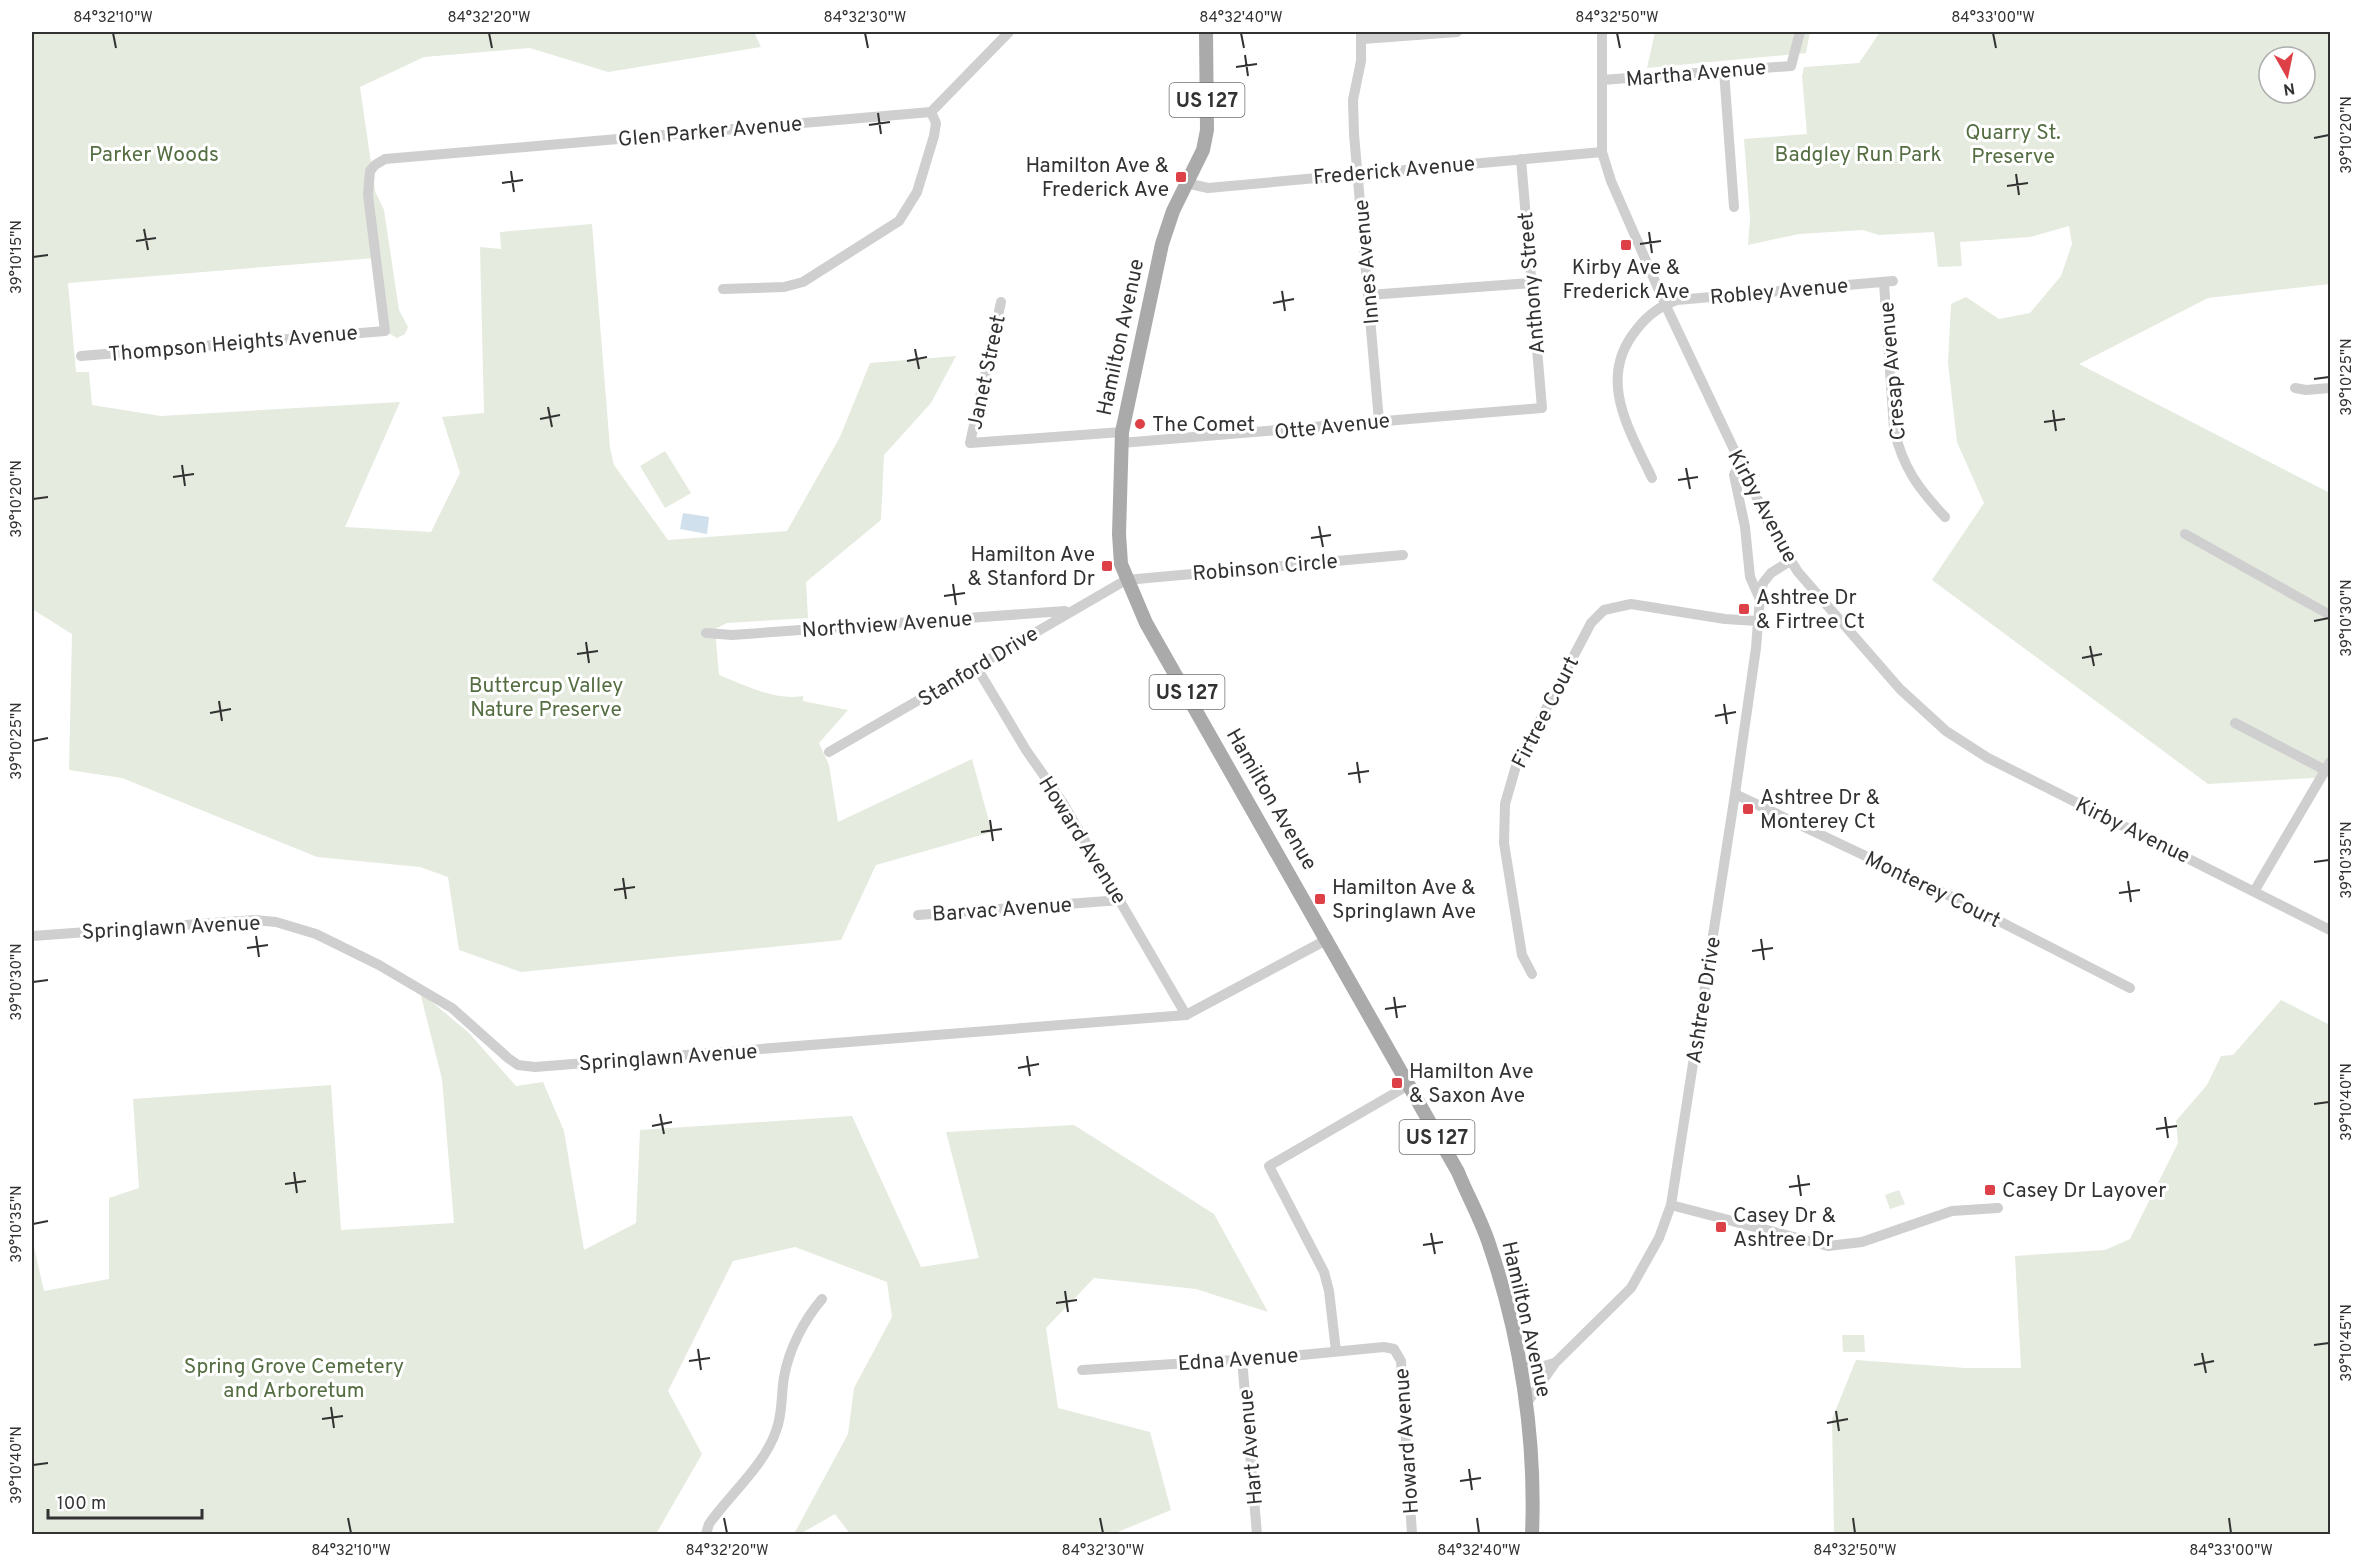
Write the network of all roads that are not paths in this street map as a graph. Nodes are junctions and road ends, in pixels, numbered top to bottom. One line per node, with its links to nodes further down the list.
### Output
1 (1009, 32): 9 (street)
2 (1206, 32): 13 (main road, Hamilton Avenue / US 127)
3 (1457, 32): 6 (street)
4 (1602, 32): 8 (street, Kirby Avenue)
5 (1800, 32): 7 (street, Martha Avenue)
6 (1362, 35): 12 (street, Innes Avenue)
7 (1724, 71): 8 (street, Martha Avenue); 14 (street)
8 (1602, 80): 10 (street, Kirby Avenue)
9 (931, 112): 17 (street); 21 (street, Glen Parker Avenue)
10 (1602, 152): 11 (street, Frederick Avenue); 20 (street, Kirby Avenue)
11 (1521, 159): 12 (street, Frederick Avenue); 16 (street, Anthony Street)
12 (1359, 173): 13 (street, Frederick Avenue); 18 (street, Innes Avenue)
13 (1186, 183): 27 (main road, Hamilton Avenue / US 127)
14 (1734, 207)
15 (1888, 282): 20 (street, Robley Avenue); 31 (street, Cresap Avenue)
16 (1531, 283): 18 (street); 25 (street, Anthony Street)
17 (723, 289)
18 (1369, 295): 26 (street, Innes Avenue)
19 (1001, 302): 28 (street, Janet Street)
20 (1665, 304): 29 (street, Kirby Avenue); 30 (street)
21 (385, 331): 22 (street, Thompson Heights Avenue)
22 (81, 356)
23 (2295, 388): 24 (street)
24 (2331, 388)
25 (1542, 408): 26 (street, Otte Avenue)
26 (1379, 421): 27 (street, Otte Avenue)
27 (1121, 437): 28 (street, Otte Avenue); 35 (main road, Hamilton Avenue / US 127)
28 (970, 443)
29 (1740, 463): 34 (street, Kirby Avenue); 36 (street)
30 (1652, 478)
31 (1945, 517)
32 (2185, 534): 38 (street)
33 (1403, 555): 35 (street, Robinson Circle)
34 (1790, 561): 36 (street, Ashtree Drive); 46 (street, Kirby Avenue)
35 (1126, 580): 37 (street, Stanford Drive); 51 (main road, Hamilton Avenue / US 127)
36 (1760, 597): 39 (street, Ashtree Drive)
37 (1069, 611): 40 (street, Northview Avenue); 41 (street, Stanford Drive)
38 (2331, 615)
39 (1757, 621): 45 (street, Ashtree Drive); 52 (street, Firtree Court)
40 (706, 633)
41 (977, 668): 43 (street, Stanford Drive); 47 (street, Howard Avenue)
42 (2235, 723): 44 (street)
43 (829, 752)
44 (2328, 766): 46 (street)
45 (1735, 794): 53 (street, Monterey Court); 56 (street, Ashtree Drive)
46 (2255, 890): 49 (street, Kirby Avenue)
47 (1120, 900): 48 (street, Barvac Avenue); 54 (street, Howard Avenue)
48 (918, 915)
49 (2331, 930)
50 (32, 936): 54 (street, Springlawn Avenue)
51 (1328, 939): 54 (street, Springlawn Avenue); 55 (main road, Hamilton Avenue / US 127)
52 (1532, 974)
53 (2130, 988)
54 (1186, 1015)
55 (1407, 1086): 60 (street); 62 (main road, Hamilton Avenue / US 127)
56 (1671, 1205): 57 (street); 63 (street, Ashtree Drive)
57 (1998, 1208)
58 (822, 1299): 66 (street)
59 (1394, 1349): 60 (street, Edna Avenue); 68 (street, Howard Avenue)
60 (1336, 1351): 61 (street, Edna Avenue)
61 (1242, 1359): 64 (street, Edna Avenue); 67 (street, Hart Avenue)
62 (1518, 1363): 63 (street); 65 (main road, Hamilton Avenue / US 127)
63 (1555, 1363): 65 (street, Ashtree Drive)
64 (1082, 1371)
65 (1527, 1404): 69 (main road, Hamilton Avenue / US 127)
66 (706, 1534)
67 (1257, 1534)
68 (1412, 1534)
69 (1532, 1534)

